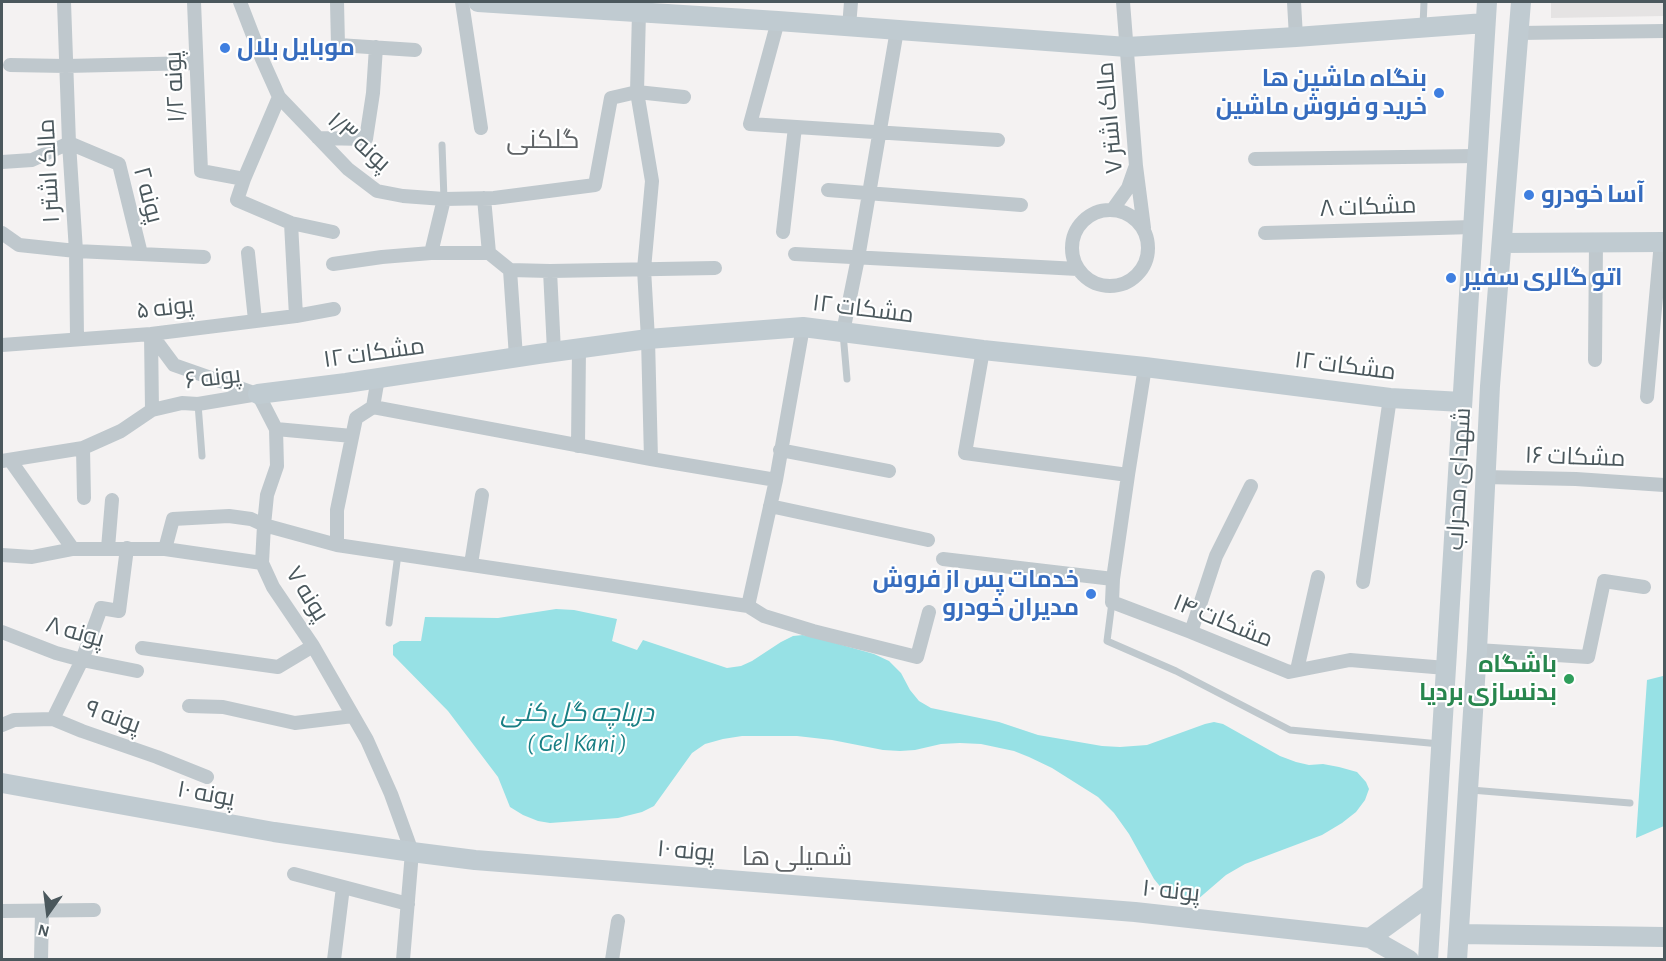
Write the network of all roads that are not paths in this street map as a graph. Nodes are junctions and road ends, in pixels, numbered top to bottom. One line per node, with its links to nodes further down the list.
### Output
1 (64, 2): 29 (street, مالک اشتر ۱)
2 (194, 2): 27 (street, پونه ۱/۲)
3 (240, 2): 31 (street, پونه ۱/۳)
4 (337, 2): 24 (street)
5 (462, 2): 34 (street)
6 (477, 2): 15 (street)
7 (851, 2): 18 (street)
8 (1123, 2): 25 (street, مالک اشتر ۷)
9 (1294, 2): 23 (street)
10 (1424, 2): 19 (lane)
11 (1482, 2): 17 (street)
12 (1487, 2): 17 (street, شهدای محراب)
13 (1521, 2): 22 (street, شهدای محراب)
14 (687, 8): 15 (street); 16 (street)
15 (639, 12): 30 (street)
16 (778, 21): 18 (street); 33 (street)
17 (1485, 23): 19 (street); 40 (street, شهدای محراب)
18 (849, 27): 20 (street)
19 (1424, 27): 23 (street)
20 (897, 30): 25 (street); 35 (street)
21 (1665, 31): 22 (street)
22 (1519, 33): 60 (street, شهدای محراب)
23 (1296, 37): 25 (street)
24 (376, 47): 26 (street); 36 (street)
25 (1127, 47): 43 (street, مالک اشتر ۷)
26 (416, 50)
27 (196, 63): 29 (street); 44 (street, پونه ۱/۲)
28 (10, 65): 29 (street)
29 (66, 66): 38 (street, مالک اشتر ۱)
30 (638, 92): 32 (street); 47 (street, پونه ۱/۳); 71 (street)
31 (279, 97): 36 (street, پونه ۱/۳); 44 (street)
32 (684, 97)
33 (795, 127): 35 (street); 55 (street)
34 (481, 128)
35 (880, 132): 37 (street); 46 (street)
36 (318, 138): 48 (street, پونه ۱/۳)
37 (998, 140)
38 (69, 143): 42 (street); 61 (street, مالک اشتر ۱); 65 (street, پونه ۲)
39 (442, 145): 48 (lane)
40 (1477, 156): 41 (street); 52 (street, شهدای محراب)
41 (1256, 159)
42 (2, 162)
43 (1136, 166): 50 (street); 53 (street, مالک اشتر ۷)
44 (244, 179): 51 (street)
45 (828, 190): 46 (street)
46 (869, 194): 49 (street); 68 (street)
47 (484, 198): 48 (street, پونه ۱/۳); 64 (street)
48 (444, 199): 63 (street)
49 (1021, 206)
50 (1113, 209): 53 (street); 72 (street)
51 (291, 223): 54 (street); 76 (street)
52 (1473, 227): 57 (street, مشکات ۸); 95 (street, شهدای محراب)
53 (1144, 230): 72 (street)
54 (333, 232)
55 (783, 232)
56 (2, 233): 61 (street)
57 (1265, 233)
58 (1596, 242): 59 (street); 60 (street); 88 (street)
59 (1663, 242): 93 (street)
60 (1502, 243): 109 (street, شهدای محراب)
61 (76, 251): 65 (street); 81 (street, مالک اشتر ۱)
62 (248, 253): 77 (street)
63 (431, 253): 64 (street); 69 (street)
64 (489, 253): 73 (street)
65 (141, 254): 67 (street)
66 (795, 254): 68 (street)
67 (204, 257)
68 (858, 258): 72 (street); 79 (street)
69 (333, 264)
70 (715, 268): 71 (street)
71 (644, 269): 74 (street); 82 (street)
72 (1078, 269)
73 (510, 270): 74 (street); 87 (street)
74 (550, 271): 86 (street)
75 (333, 309): 76 (street, پونه ۵)
76 (296, 316): 77 (street, پونه ۵)
77 (255, 320): 80 (street, پونه ۵)
78 (803, 327): 79 (street, مشکات ۱۲); 82 (street, مشکات ۱۲); 103 (street)
79 (843, 332): 85 (street, مشکات ۱۲); 91 (lane)
80 (151, 334): 81 (street, پونه ۵); 92 (street); 98 (street)
81 (77, 338): 83 (street, پونه ۵)
82 (648, 339): 84 (street, مشکات ۱۲); 105 (street)
83 (2, 345)
84 (579, 348): 86 (street, مشکات ۱۲); 101 (street)
85 (983, 350): 89 (street, مشکات ۱۲); 108 (street)
86 (554, 351): 87 (street, مشکات ۱۲)
87 (516, 357): 90 (street, مشکات ۱۲)
88 (1595, 360)
89 (1145, 367): 94 (street, مشکات ۱۲); 108 (street)
90 (378, 378): 92 (street, مشکات ۱۲); 97 (street)
91 (847, 379)
92 (258, 394): 96 (street, پونه ۶); 99 (street, پونه ۶)
93 (1647, 397)
94 (1390, 398): 95 (street, مشکات ۱۲); 131 (street)
95 (1462, 402): 143 (street, شهدای محراب)
96 (198, 404): 98 (street, پونه ۶); 104 (lane)
97 (373, 407): 100 (street); 101 (street)
98 (152, 410): 102 (street, پونه ۶)
99 (276, 429): 100 (street); 117 (street, پونه ۶)
100 (352, 436): 119 (street)
101 (578, 446): 105 (street)
102 (83, 447): 106 (street, پونه ۶); 114 (street)
103 (780, 450): 107 (street); 110 (street)
104 (202, 456)
105 (651, 459): 110 (street)
106 (6, 461): 122 (street)
107 (890, 471)
108 (1128, 475): 130 (street)
109 (1484, 477): 111 (street, مشکات ۱۶); 141 (street, شهدای محراب)
110 (776, 480): 116 (street)
111 (1665, 485)
112 (1251, 486): 138 (street)
113 (482, 495): 128 (street)
114 (84, 498)
115 (112, 500): 120 (street)
116 (770, 506): 118 (street); 134 (street)
117 (264, 525): 119 (street); 123 (street); 127 (street, پونه ۶)
118 (928, 540)
119 (337, 544): 124 (street)
120 (108, 548): 121 (street, پونه ۷); 122 (street, پونه ۷)
121 (127, 548): 123 (street, پونه ۷); 142 (street)
122 (73, 549): 125 (street, پونه ۷)
123 (165, 549): 127 (street, پونه ۷)
124 (398, 554): 128 (street); 136 (lane)
125 (2, 555)
126 (943, 559): 130 (street)
127 (262, 562): 139 (street, پونه ۷)
128 (471, 564): 134 (street)
129 (1318, 577): 144 (street)
130 (1113, 579): 133 (street)
131 (1363, 582)
132 (1644, 587): 141 (street)
133 (1112, 602): 138 (street, مشکات ۱۴); 150 (lane)
134 (748, 606): 135 (street)
135 (929, 612)
136 (389, 623)
137 (2, 632): 142 (street, پونه ۸)
138 (1191, 632): 144 (street, مشکات ۱۴)
139 (313, 646): 140 (street); 147 (street, پونه ۷)
140 (142, 648)
141 (1477, 650): 153 (street, شهدای محراب)
142 (82, 660): 145 (street, پونه ۸); 148 (street)
143 (1446, 668): 144 (street, مشکات ۱۴); 150 (street, شهدای محراب)
144 (1297, 670)
145 (136, 671)
146 (189, 706): 147 (street)
147 (353, 716): 155 (street, پونه ۷)
148 (53, 719): 149 (street, پونه ۹); 151 (street, پونه ۹)
149 (2, 725)
150 (1441, 744): 158 (street, شهدای محراب)
151 (207, 777)
152 (2, 783): 155 (street, پونه ۱۰)
153 (1468, 790): 154 (lane); 164 (street, شهدای محراب)
154 (1630, 803)
155 (412, 852): 159 (street); 165 (street, پونه ۱۰)
156 (294, 874): 157 (street)
157 (343, 887): 159 (street); 168 (street)
158 (1432, 893): 165 (street); 172 (street, شهدای محراب)
159 (408, 904): 169 (street)
160 (94, 910): 162 (street)
161 (2, 911): 162 (street)
162 (42, 911): 167 (street)
163 (618, 921): 170 (street)
164 (1459, 934): 166 (street); 173 (street, شهدای محراب)
165 (1370, 938): 171 (street)
166 (1665, 938)
167 (40, 960)
168 (334, 960)
169 (403, 960)
170 (612, 960)
171 (1409, 960)
172 (1428, 960)
173 (1457, 960)

